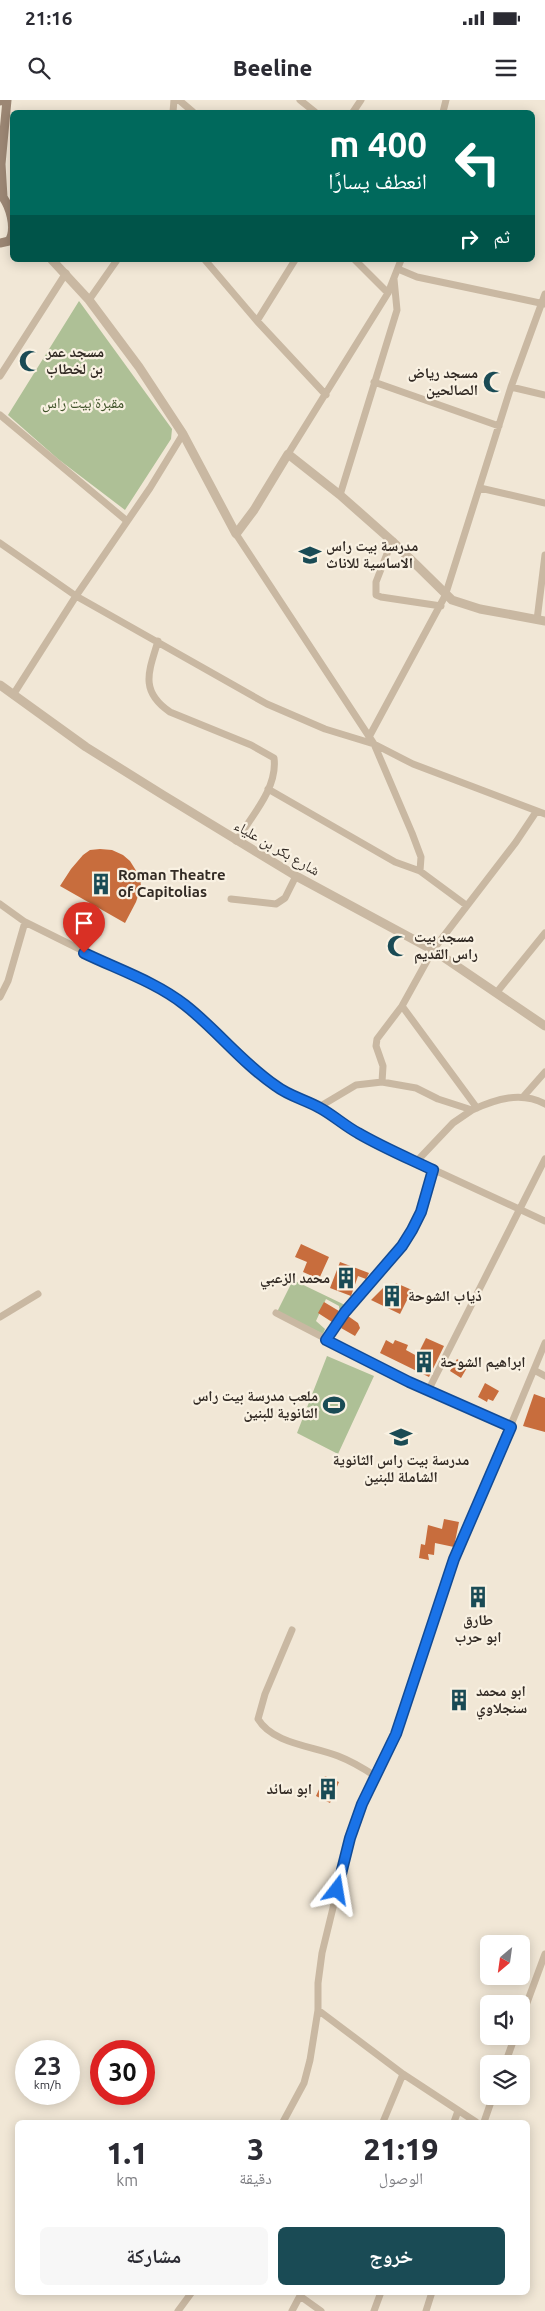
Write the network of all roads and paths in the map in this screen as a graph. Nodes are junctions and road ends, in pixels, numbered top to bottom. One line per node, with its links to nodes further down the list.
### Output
1 (7, 100): 6 (main road)
2 (179, 100): 4 (street)
3 (300, 100): 5 (street)
4 (191, 110)
5 (312, 110)
6 (2, 196): 7 (main road)
7 (10, 215)
8 (54, 262): 15 (street)
9 (117, 262): 19 (street)
10 (207, 262): 21 (street)
11 (293, 262): 21 (street)
12 (357, 262): 17 (street)
13 (400, 262): 14 (street)
14 (398, 269): 16 (street); 20 (street)
15 (66, 273): 19 (street); 22 (street)
16 (394, 279): 17 (street); 23 (street)
17 (388, 293): 25 (street)
18 (545, 294): 20 (street)
19 (89, 300): 29 (street)
20 (544, 304): 24 (street)
21 (257, 320): 25 (street)
22 (0, 376)
23 (374, 382): 28 (street); 32 (street)
24 (511, 388): 26 (street); 28 (street)
25 (326, 395): 30 (street)
26 (545, 395)
27 (0, 415): 34 (street)
28 (499, 426): 31 (street)
29 (183, 434): 34 (street); 35 (street)
30 (288, 454): 32 (street); 35 (street)
31 (480, 488): 33 (street); 40 (street)
32 (340, 495): 36 (street)
33 (545, 503)
34 (127, 521): 39 (street)
35 (236, 534): 46 (street)
36 (392, 541): 40 (street); 41 (street)
37 (0, 543): 39 (street)
38 (545, 555): 42 (street)
39 (76, 596): 43 (street); 45 (street)
40 (445, 596): 41 (street); 42 (street)
41 (441, 606): 46 (street)
42 (541, 620)
43 (158, 641): 47 (street); 48 (street)
44 (0, 685): 45 (street, شارع بكر بن علياء)
45 (13, 695): 51 (street, شارع بكر بن علياء)
46 (369, 737): 47 (street)
47 (374, 744): 49 (street); 52 (street)
48 (268, 789): 51 (street); 52 (street)
49 (536, 812): 50 (street); 56 (street)
50 (545, 814)
51 (236, 841): 53 (street, شارع بكر بن علياء)
52 (420, 871): 56 (street)
53 (296, 876): 54 (street); 59 (street, شارع بكر بن علياء)
54 (231, 899)
55 (0, 904): 57 (street)
56 (466, 904): 59 (street)
57 (25, 922): 61 (street); 68 (street)
58 (545, 933): 60 (street)
59 (433, 950): 60 (street, شارع بكر بن علياء); 62 (street)
60 (497, 992): 63 (street, شارع بكر بن علياء)
61 (0, 998)
62 (402, 1006): 65 (street); 69 (street)
63 (545, 1026)
64 (545, 1072): 66 (street)
65 (382, 1082): 68 (street); 69 (street)
66 (523, 1097): 67 (street); 69 (street)
67 (545, 1104)
68 (320, 1107): 71 (street)
69 (475, 1108): 71 (street)
70 (545, 1159): 73 (street)
71 (416, 1162): 72 (street)
72 (433, 1170): 73 (street); 78 (street)
73 (518, 1210): 74 (street); 82 (street)
74 (545, 1221)
75 (38, 1294): 77 (street)
76 (276, 1313): 78 (street)
77 (0, 1317)
78 (326, 1340): 82 (street)
79 (545, 1343): 80 (street)
80 (534, 1370): 81 (street); 83 (street)
81 (545, 1376)
82 (428, 1390): 83 (street)
83 (511, 1427): 85 (street)
84 (292, 1630): 85 (street)
85 (375, 1776): 88 (street)
86 (545, 1954): 87 (street)
87 (530, 1995)
88 (318, 2010): 89 (street); 92 (street)
89 (403, 2074): 91 (street); 93 (street)
90 (490, 2105): 96 (street)
91 (458, 2111): 94 (street); 95 (street)
92 (284, 2120)
93 (383, 2120)
94 (455, 2120)
95 (473, 2120)
96 (485, 2120)
97 (190, 2295): 102 (street)
98 (300, 2295): 103 (street)
99 (302, 2295): 104 (street)
100 (380, 2295): 105 (street)
101 (431, 2295): 106 (street)
102 (178, 2311)
103 (292, 2311)
104 (321, 2311)
105 (374, 2311)
106 (426, 2311)

